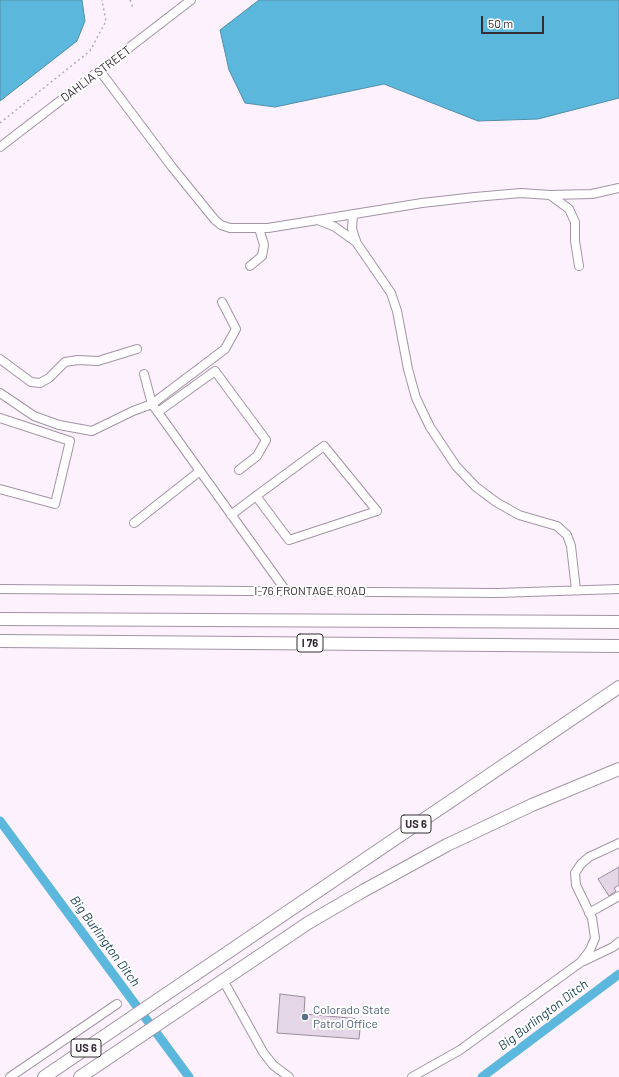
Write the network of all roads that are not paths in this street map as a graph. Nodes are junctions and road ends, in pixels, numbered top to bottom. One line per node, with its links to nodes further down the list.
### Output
1 (191, 0): 2 (street, DAHLIA STREET)
2 (100, 71): 3 (street, DAHLIA STREET); 8 (street)
3 (0, 147)
4 (619, 188): 5 (street)
5 (550, 195): 6 (street); 11 (street)
6 (353, 214): 7 (street); 9 (street)
7 (318, 220): 8 (street); 9 (street)
8 (260, 228): 10 (street)
9 (356, 242): 30 (street)
10 (250, 266)
11 (579, 266)
12 (222, 302): 17 (street)
13 (137, 348): 14 (street)
14 (0, 359)
15 (144, 374): 17 (street)
16 (0, 393): 20 (street)
17 (152, 404): 18 (street); 20 (street)
18 (158, 412): 22 (street); 23 (street)
19 (0, 418): 21 (street)
20 (72, 427): 21 (street)
21 (70, 441): 24 (street)
22 (239, 470)
23 (200, 471): 26 (street); 27 (street)
24 (0, 489)
25 (256, 496): 25 (street); 26 (street)
26 (232, 515): 31 (street)
27 (134, 523)
28 (0, 589): 31 (street, I-76 FRONTAGE ROAD)
29 (619, 589): 30 (street, I-76 FRONTAGE ROAD)
30 (576, 590): 31 (street, I-76 FRONTAGE ROAD)
31 (286, 591)
32 (0, 618): 33 (highway, I 76)
33 (619, 622)
34 (0, 641): 35 (highway, I 76)
35 (619, 646)
36 (619, 687): 42 (highway, US 6)
37 (619, 769): 44 (highway, US 6)
38 (619, 843): 40 (street)
39 (619, 896): 40 (street)
40 (589, 914): 43 (street)
41 (619, 942): 43 (street)
42 (213, 962): 44 (highway); 47 (highway, US 6)
43 (582, 962): 50 (street)
44 (223, 980): 48 (highway, US 6); 49 (street)
45 (117, 1004): 46 (street)
46 (10, 1077)
47 (44, 1077)
48 (80, 1077)
49 (289, 1077)
50 (412, 1077)

